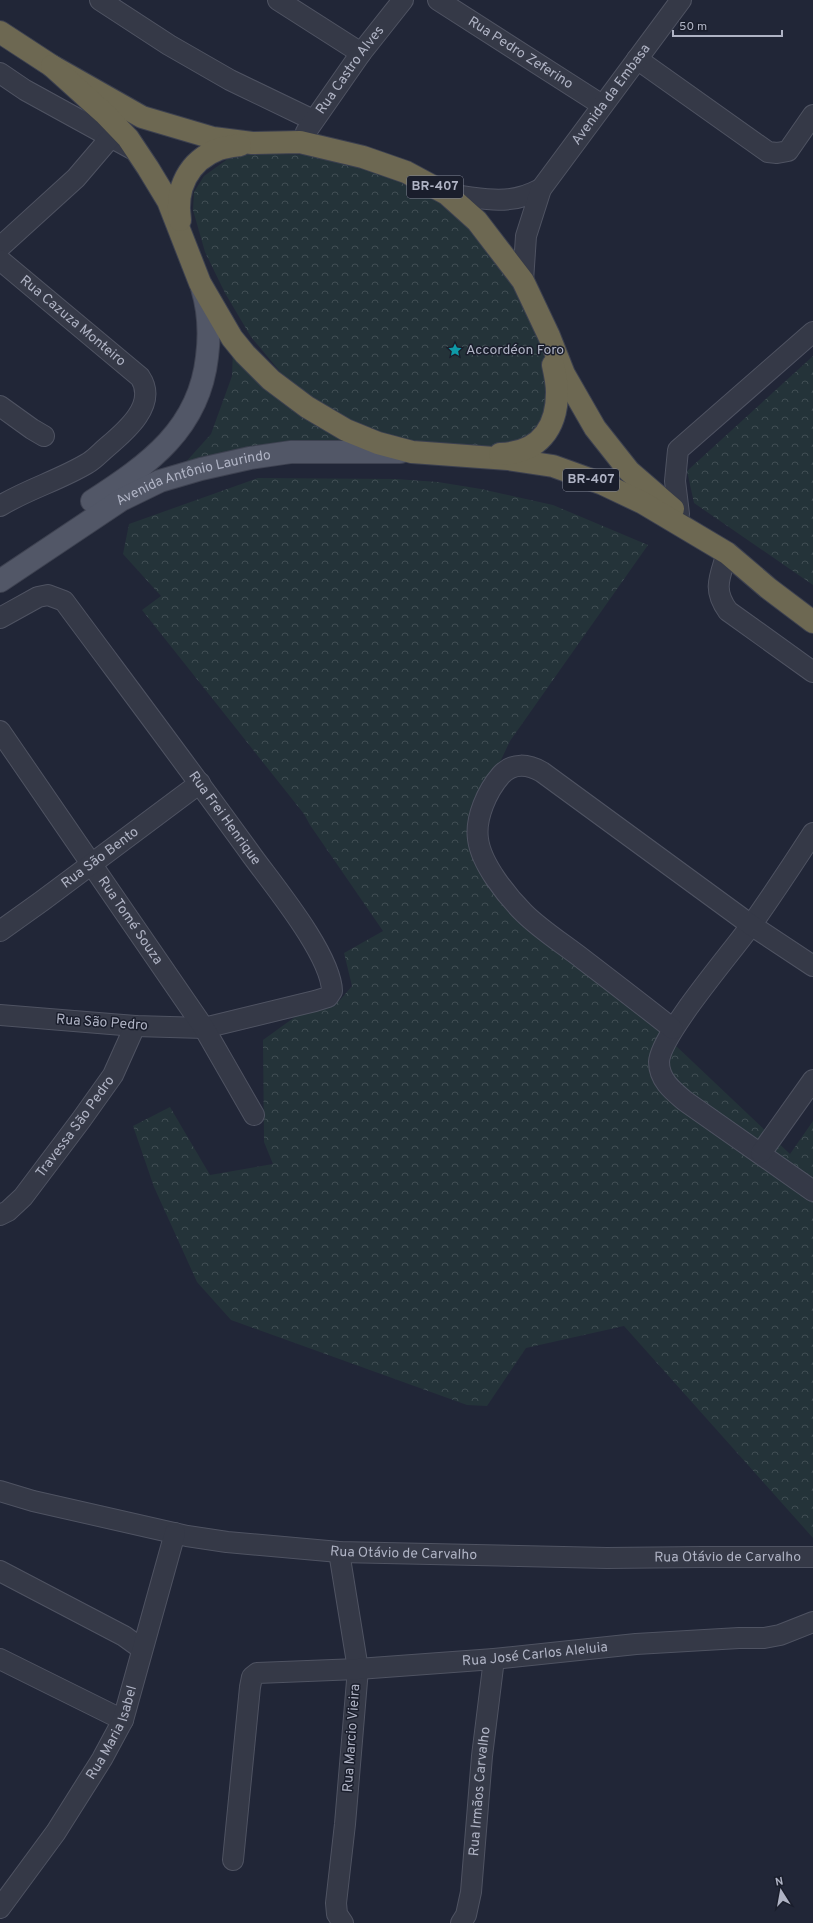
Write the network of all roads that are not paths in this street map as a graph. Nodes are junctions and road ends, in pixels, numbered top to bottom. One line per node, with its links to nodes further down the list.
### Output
1 (100, 0): 13 (street)
2 (278, 0): 7 (street)
3 (403, 0): 7 (street, Rua Castro Alves)
4 (438, 0): 11 (street, Rua Pedro Zeferino)
5 (681, 0): 8 (street, Avenida da Embasa)
6 (0, 32): 9 (highway, BR-407)
7 (361, 53): 13 (street, Rua Castro Alves)
8 (637, 59): 11 (street, Avenida da Embasa); 12 (street)
9 (52, 66): 16 (highway, BR-407); 17 (highway, BR-407)
10 (0, 73): 14 (street)
11 (602, 105): 18 (street, Avenida da Embasa)
12 (813, 115)
13 (313, 120): 15 (street, Rua Castro Alves)
14 (111, 137): 17 (street); 21 (street)
15 (300, 142): 16 (highway, BR-407); 19 (highway, BR-407)
16 (252, 143): 20 (highway, BR-407)
17 (136, 151): 20 (highway, BR-407)
18 (541, 189): 19 (street); 23 (street, Avenida da Embasa)
19 (447, 194): 23 (highway, BR-407)
20 (182, 239): 24 (highway, BR-407)
21 (0, 247)
22 (0, 260): 31 (street, Rua Cazuza Monteiro)
23 (523, 282): 26 (highway, BR-407)
24 (200, 283): 29 (highway, BR-407); 34 (main road, Avenida Antônio Laurindo)
25 (813, 332): 32 (street)
26 (549, 336): 30 (highway, BR-407); 32 (highway, BR-407)
27 (0, 406): 28 (street)
28 (44, 436)
29 (412, 452): 30 (highway, BR-407); 35 (main road, Avenida Antônio Laurindo)
30 (457, 455): 33 (highway, BR-407)
31 (0, 506)
32 (679, 514): 33 (highway, BR-407)
33 (720, 549): 37 (highway, BR-407); 38 (street)
34 (0, 565)
35 (0, 581)
36 (0, 618): 40 (street, Rua Frei Henrique)
37 (813, 622)
38 (808, 663)
39 (0, 731): 42 (street, Rua Tomé Souza)
40 (200, 782): 42 (street, Rua São Bento); 48 (street, Rua Frei Henrique)
41 (813, 833): 43 (street)
42 (91, 865): 44 (street, Rua São Bento); 48 (street, Rua Tomé Souza)
43 (751, 925): 45 (street); 49 (street); 49 (street)
44 (0, 931)
45 (813, 966)
46 (0, 1015): 47 (street, Rua São Pedro)
47 (134, 1026): 48 (street, Rua São Pedro); 54 (street, Travessa São Pedro)
48 (204, 1028): 51 (street, Rua Tomé Souza)
49 (673, 1029): 52 (street)
50 (813, 1080): 52 (street)
51 (254, 1115)
52 (761, 1153): 53 (street)
53 (813, 1191)
54 (0, 1215)
55 (0, 1491): 56 (street, Rua Otávio de Carvalho)
56 (175, 1533): 57 (street, Rua Otávio de Carvalho); 61 (street, Rua Maria Isabel)
57 (339, 1552): 58 (street, Rua Otávio de Carvalho); 64 (street, Rua Marcio Vieira)
58 (813, 1558)
59 (0, 1571): 61 (street)
60 (813, 1622): 62 (street, Rua José Carlos Aleluia)
61 (142, 1649): 65 (street, Rua Maria Isabel)
62 (494, 1659): 64 (street, Rua José Carlos Aleluia); 69 (street, Rua Irmãos Carvalho)
63 (2, 1665): 65 (street)
64 (358, 1669): 66 (street, Rua José Carlos Aleluia); 68 (street, Rua Marcio Vieira)
65 (123, 1720): 67 (street, Rua Maria Isabel)
66 (233, 1860)
67 (0, 1908)
68 (342, 1923)
69 (461, 1923)

